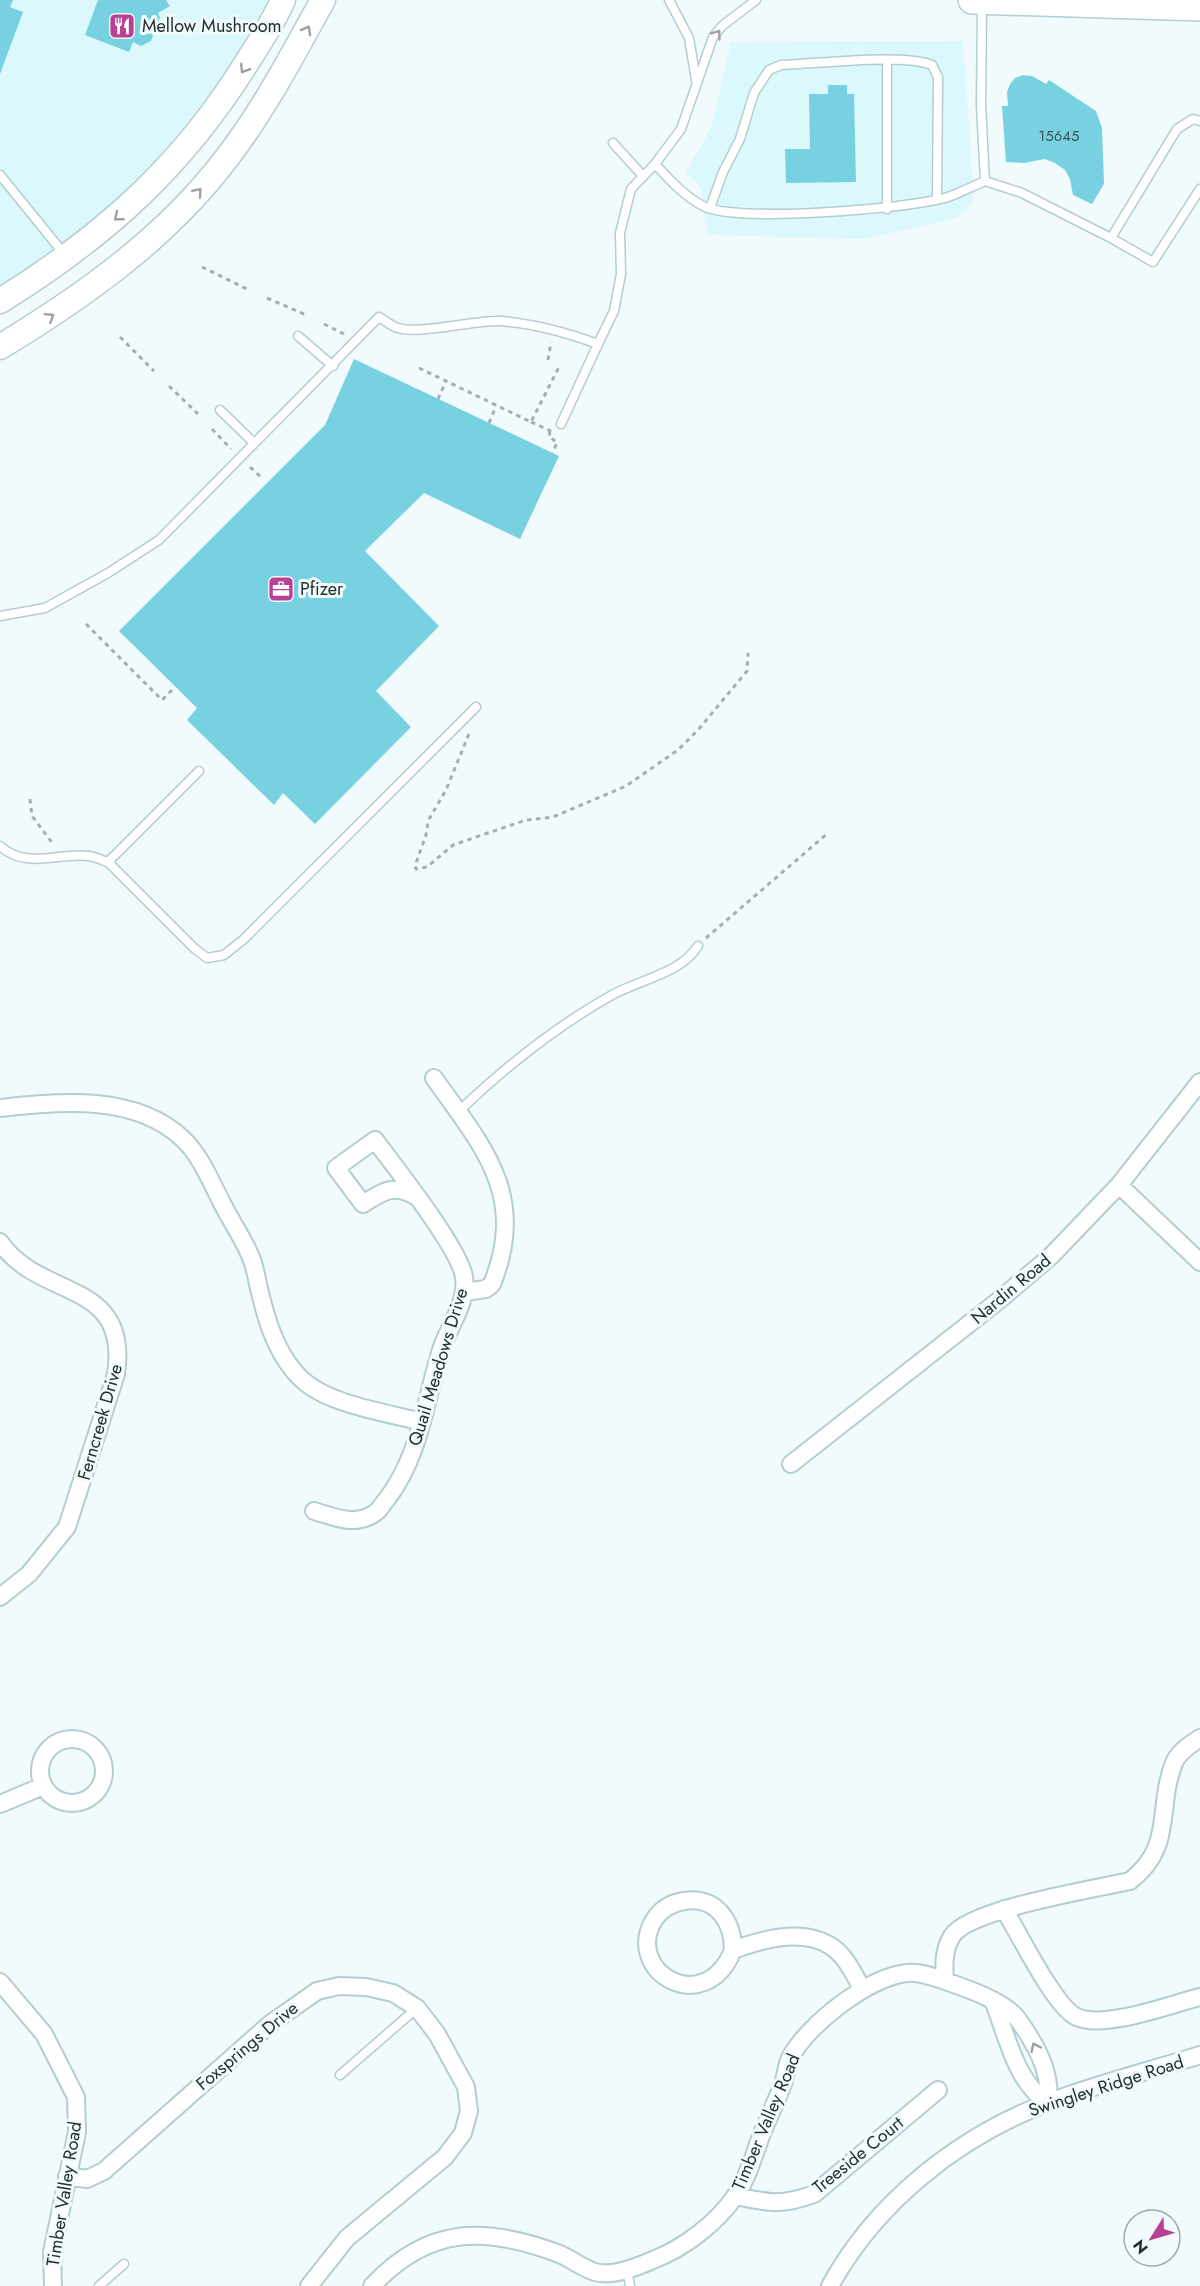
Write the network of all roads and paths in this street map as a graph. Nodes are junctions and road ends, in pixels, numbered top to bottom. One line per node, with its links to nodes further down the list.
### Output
1 (283, 0): 21 (street, one-way to 21)
2 (323, 0): 33 (street, one-way to 2)
3 (669, 0): 9 (lane)
4 (756, 0): 9 (lane, one-way to 4)
5 (972, 0): 6 (main road)
6 (982, 0): 7 (main road); 15 (lane)
7 (1200, 7)
8 (887, 61): 17 (lane); 18 (lane); 19 (lane)
9 (696, 80): 12 (lane)
10 (1200, 120): 20 (lane)
11 (613, 143): 14 (lane)
12 (655, 164): 14 (lane); 18 (lane)
13 (0, 174): 21 (lane)
14 (643, 176): 32 (lane)
15 (985, 181): 17 (lane); 20 (lane)
16 (1200, 189): 20 (lane)
17 (937, 199): 19 (lane)
18 (710, 208): 19 (lane)
19 (887, 209)
20 (1111, 238)
21 (68, 257): 25 (street)
22 (202, 267): 23 (path)
23 (249, 290)
24 (267, 298): 26 (path)
25 (0, 301)
26 (304, 314)
27 (324, 324): 29 (path)
28 (553, 332): 32 (lane); 34 (path); 36 (lane)
29 (346, 335)
30 (298, 336): 36 (lane)
31 (120, 338): 38 (path)
32 (598, 344): 47 (lane)
33 (0, 347)
34 (548, 360)
35 (560, 365): 45 (path)
36 (333, 366): 50 (lane)
37 (418, 368): 39 (path)
38 (154, 372)
39 (446, 381): 41 (path); 42 (path)
40 (170, 386): 44 (path)
41 (438, 399)
42 (496, 406): 45 (path); 46 (path)
43 (220, 410): 50 (lane)
44 (198, 414)
45 (531, 422): 49 (path)
46 (489, 423)
47 (561, 424): 49 (path)
48 (212, 429): 51 (path)
49 (550, 431): 52 (path)
50 (254, 443): 55 (lane)
51 (231, 449)
52 (553, 453)
53 (250, 467): 54 (path)
54 (261, 477)
55 (0, 616)
56 (86, 624): 58 (path)
57 (748, 652): 60 (path)
58 (175, 687)
59 (476, 707): 60 (lane)
60 (465, 718): 66 (lane)
61 (199, 771): 66 (lane)
62 (30, 799): 64 (path)
63 (828, 833): 67 (path)
64 (53, 845)
65 (0, 846): 66 (lane)
66 (108, 862)
67 (698, 946): 71 (lane)
68 (434, 1078): 71 (street)
69 (1200, 1082): 72 (street, Nardin Road)
70 (0, 1108): 77 (street)
71 (458, 1112): 76 (street)
72 (1119, 1185): 75 (street); 78 (street, Nardin Road)
73 (415, 1196): 73 (street, Quail Meadows Drive); 76 (street, Quail Meadows Drive)
74 (0, 1242): 80 (street, Ferncreek Drive)
75 (1200, 1262)
76 (464, 1292): 77 (street, Quail Meadows Drive)
77 (422, 1422): 79 (street, Quail Meadows Drive)
78 (791, 1464)
79 (314, 1511)
80 (0, 1597)
81 (1200, 1738): 84 (street)
82 (43, 1786): 83 (street)
83 (0, 1804)
84 (1005, 1909): 86 (street); 89 (street)
85 (733, 1950): 85 (street); 88 (street)
86 (945, 1981): 88 (street, Timber Valley Road); 90 (street, Timber Valley Road)
87 (0, 1982): 96 (street, Timber Valley Road)
88 (862, 1989): 97 (street, Timber Valley Road)
89 (1200, 1997)
90 (994, 2003): 95 (street); 95 (street, Timber Valley Road, one-way to 90)
91 (417, 2008): 93 (lane); 96 (street, Foxsprings Drive); 103 (street, Foxsprings Drive)
92 (1200, 2055): 95 (street, Swingley Ridge Road)
93 (339, 2075)
94 (938, 2090): 97 (street, Treeside Court)
95 (1048, 2102): 106 (street, Swingley Ridge Road)
96 (67, 2176): 101 (street, Timber Valley Road)
97 (735, 2196): 99 (street, Timber Valley Road)
98 (124, 2264): 102 (lane)
99 (627, 2269): 100 (street, Timber Valley Road); 105 (lane)
100 (596, 2279): 104 (street, Timber Valley Road)
101 (53, 2286)
102 (99, 2286)
103 (309, 2286)
104 (372, 2286)
105 (630, 2286)
106 (830, 2286)

